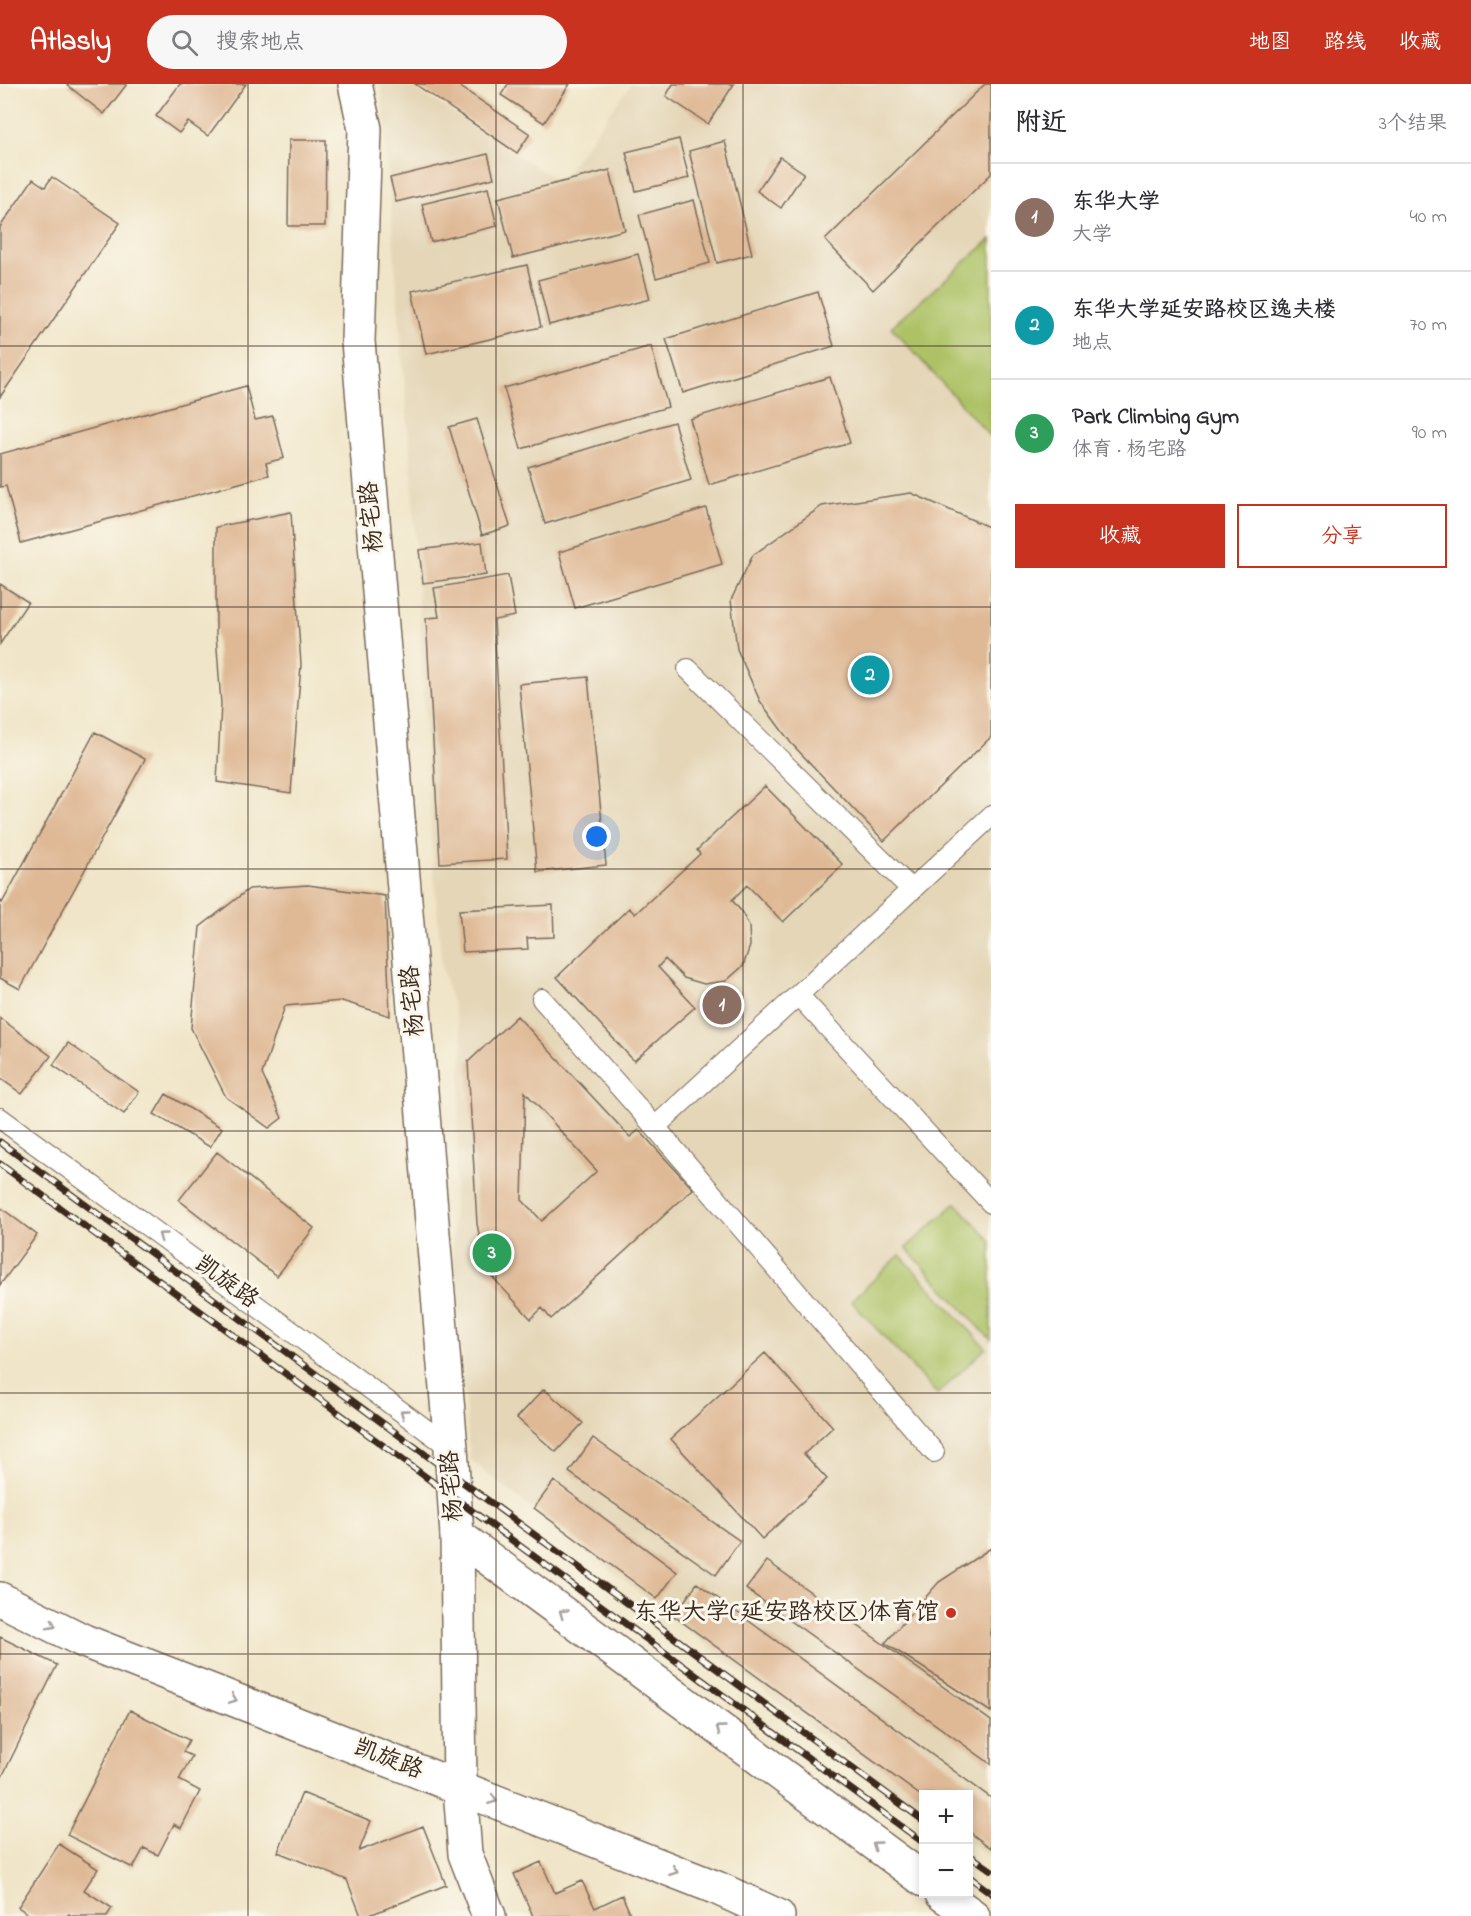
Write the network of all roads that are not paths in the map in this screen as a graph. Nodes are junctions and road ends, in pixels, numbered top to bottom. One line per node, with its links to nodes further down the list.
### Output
1 (355, 84): 10 (street, 杨宅路)
2 (688, 669): 4 (lane)
3 (991, 816): 4 (lane)
4 (912, 890): 5 (lane)
5 (798, 995): 8 (lane); 9 (lane)
6 (542, 999): 8 (lane)
7 (0, 1118): 10 (lane, 凯旋路, one-way to 7)
8 (656, 1127): 11 (lane)
9 (991, 1203)
10 (451, 1448): 12 (street, 杨宅路)
11 (934, 1452)
12 (456, 1535): 14 (street, 杨宅路); 15 (street, one-way to 12)
13 (0, 1599): 14 (street, 凯旋路, one-way to 14)
14 (460, 1788): 17 (street, 杨宅路); 18 (street, 凯旋路, one-way to 18)
15 (919, 1876)
16 (949, 1898): 19 (street)
17 (489, 1916)
18 (778, 1916)
19 (973, 1916)

